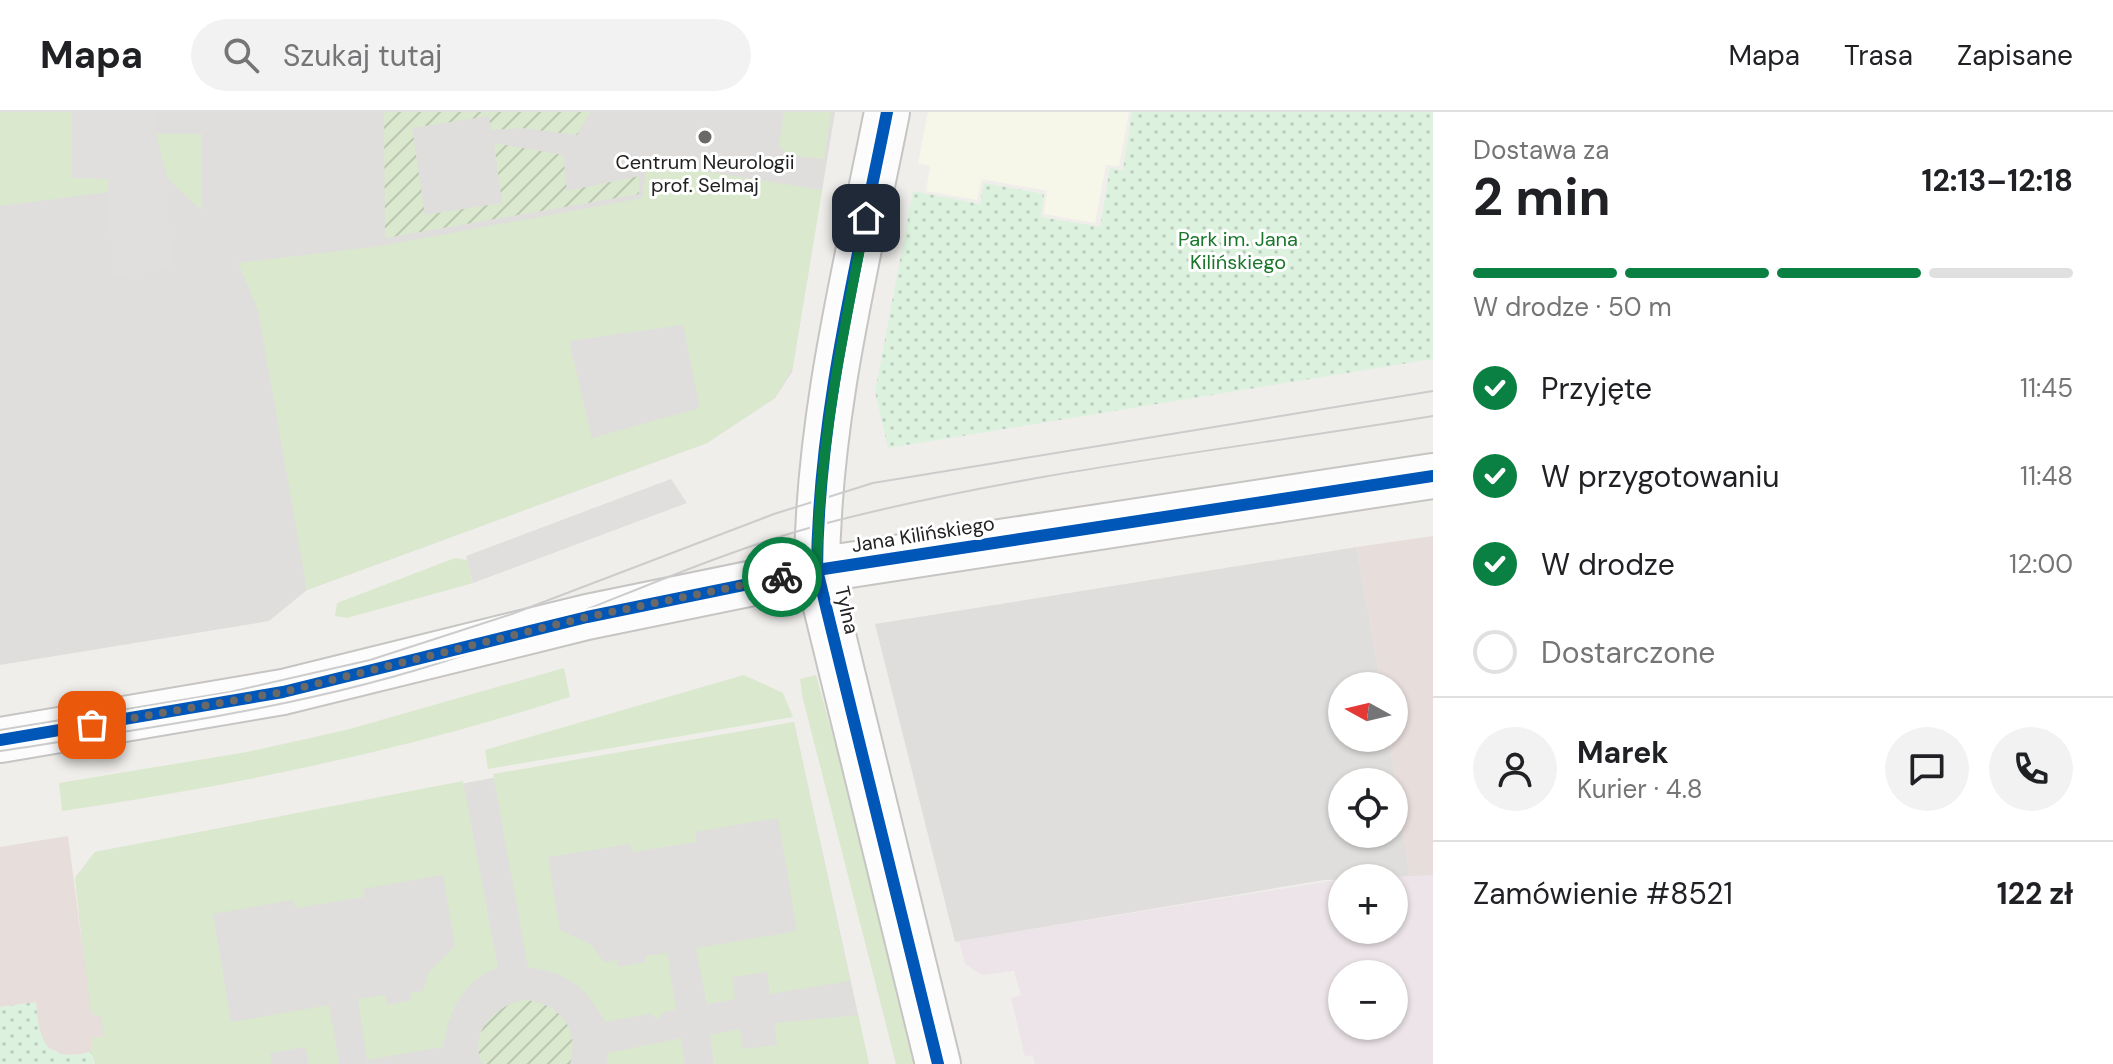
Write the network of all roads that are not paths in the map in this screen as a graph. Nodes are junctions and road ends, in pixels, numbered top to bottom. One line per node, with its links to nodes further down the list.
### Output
1 (887, 112): 3 (street, Tylna)
2 (1433, 476): 3 (street, Jana Kilińskiego)
3 (817, 570): 4 (street, Jana Kilińskiego); 5 (street, Tylna)
4 (0, 740)
5 (938, 1064)

